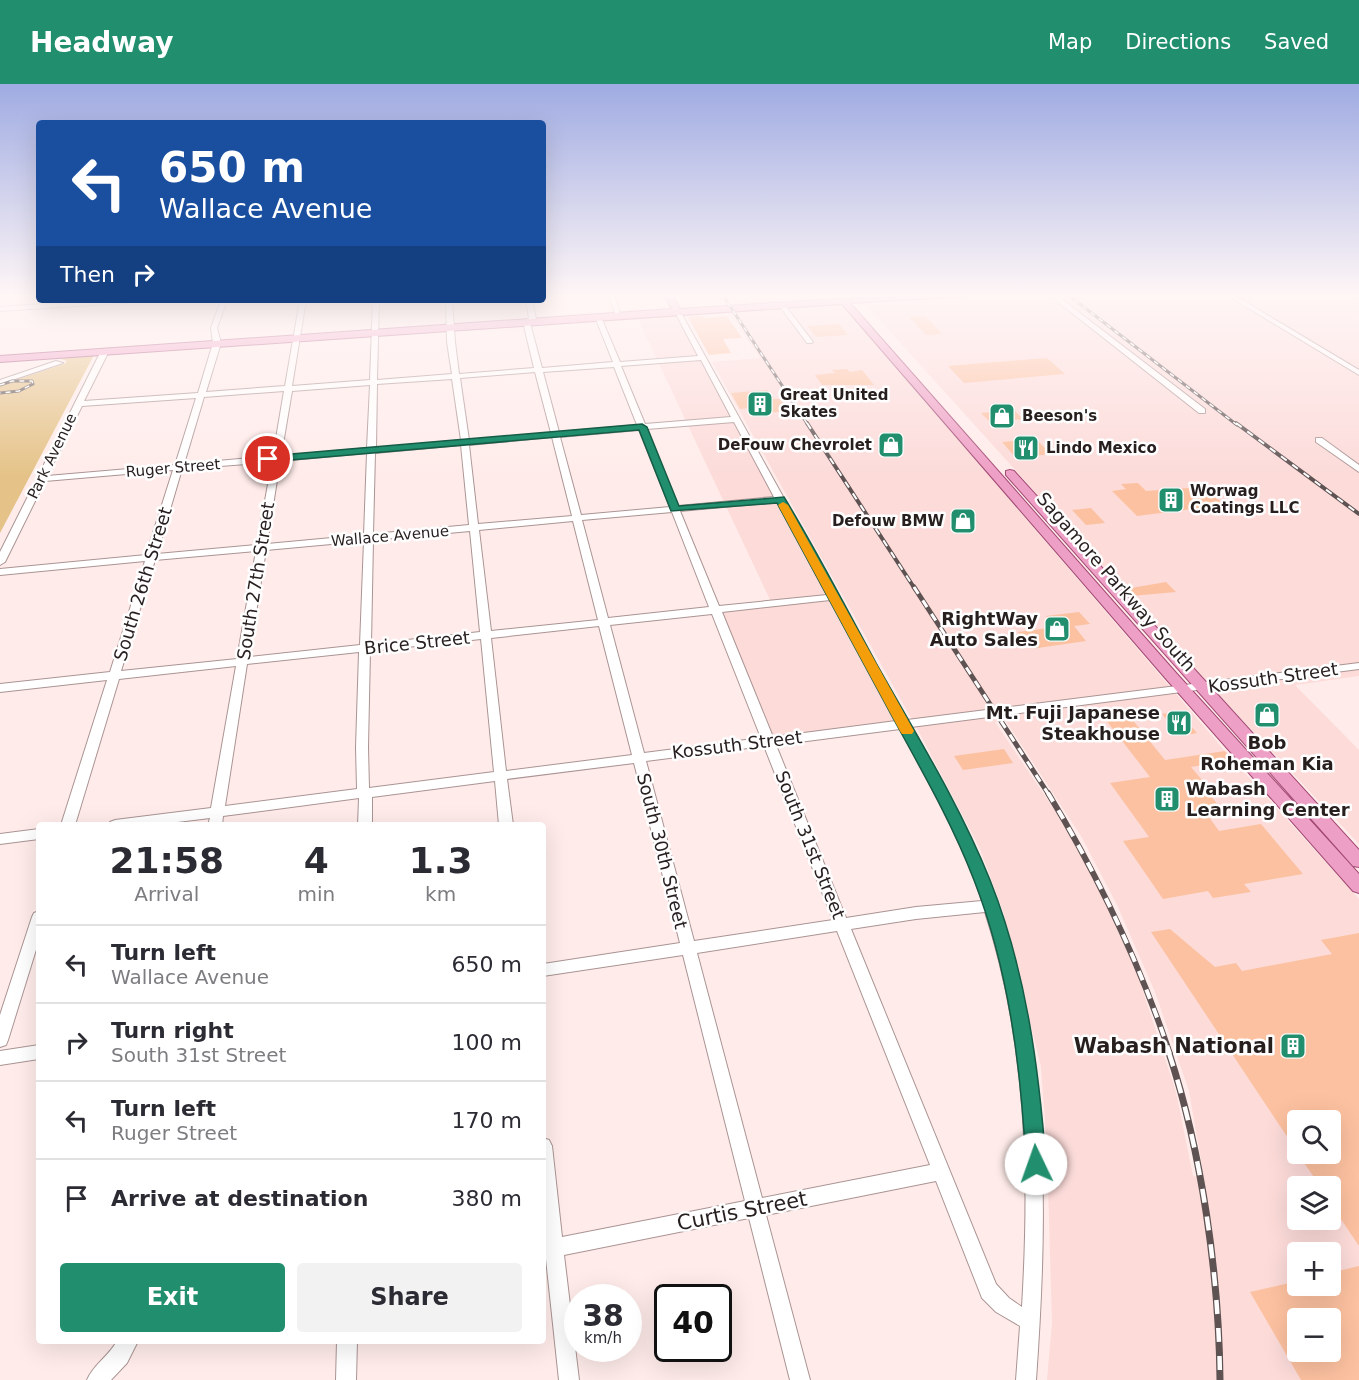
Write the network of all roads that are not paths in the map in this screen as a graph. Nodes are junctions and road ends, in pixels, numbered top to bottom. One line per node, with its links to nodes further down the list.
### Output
1 (59, 354): 15 (main road)
2 (103, 354): 25 (street, Park Avenue)
3 (213, 354): 24 (street, South 26th Street)
4 (293, 354): 23 (street, South 27th Street)
5 (374, 354): 22 (street)
6 (453, 354): 20 (street)
7 (535, 354): 18 (street, South 30th Street)
8 (613, 354): 17 (street, South 31st Street)
9 (700, 354): 14 (street)
10 (896, 354): 56 (main road, Sagamore Parkway South)
11 (901, 354): 54 (main road, Sagamore Parkway South)
12 (1129, 354): 26 (street)
13 (1328, 354): 19 (street)
14 (702, 358): 17 (street); 27 (street)
15 (0, 359)
16 (59, 363): 21 (street)
17 (617, 365): 18 (street); 28 (street, South 31st Street)
18 (539, 370): 20 (street); 29 (street, South 30th Street)
19 (1359, 373)
20 (456, 376): 22 (street); 31 (street)
21 (0, 382)
22 (373, 383): 23 (street); 32 (street)
23 (288, 389): 24 (street); 33 (street, South 27th Street)
24 (200, 395): 25 (street); 34 (street, South 26th Street)
25 (78, 404): 36 (street, Park Avenue)
26 (1202, 411)
27 (736, 419): 28 (street, Ruger Street); 37 (street)
28 (642, 427): 29 (street, Ruger Street); 38 (street, South 31st Street)
29 (556, 435): 31 (street, Ruger Street); 39 (street, South 30th Street)
30 (1319, 440): 35 (street)
31 (465, 442): 32 (street, Ruger Street); 40 (street)
32 (371, 450): 33 (street, Ruger Street); 41 (street)
33 (276, 459): 34 (street, Ruger Street); 42 (street, South 27th Street)
34 (178, 467): 36 (street, Ruger Street); 43 (street, South 26th Street)
35 (1359, 469)
36 (41, 479): 44 (street, Park Avenue)
37 (780, 499): 38 (street, Wallace Avenue); 46 (street)
38 (675, 509): 39 (street, Wallace Avenue); 47 (street, South 31st Street)
39 (578, 518): 40 (street, Wallace Avenue); 48 (street, South 30th Street)
40 (475, 528): 41 (street, Wallace Avenue); 49 (street)
41 (370, 537): 42 (street, Wallace Avenue); 50 (street)
42 (262, 547): 43 (street, Wallace Avenue); 51 (street, South 27th Street)
43 (152, 558): 45 (street, Wallace Avenue); 53 (street, South 26th Street)
44 (0, 562)
45 (0, 572)
46 (834, 597): 47 (street, Brice Street); 57 (street)
47 (716, 611): 48 (street, Brice Street); 58 (street, South 31st Street)
48 (605, 623): 49 (street, Brice Street); 59 (street, South 30th Street)
49 (487, 636): 50 (street, Brice Street); 60 (street)
50 (365, 649): 51 (street, Brice Street); 61 (street)
51 (243, 662): 53 (street, Brice Street); 62 (street, South 27th Street)
52 (1359, 666): 54 (street, Kossuth Street)
53 (114, 676): 55 (street, Brice Street); 63 (street, South 26th Street)
54 (1202, 687): 56 (street, Kossuth Street); 69 (main road, Sagamore Parkway South)
55 (0, 688)
56 (1183, 690): 57 (street, Kossuth Street); 70 (main road, Sagamore Parkway South)
57 (903, 724): 58 (street, Kossuth Street); 71 (street)
58 (768, 741): 59 (street, Kossuth Street); 72 (street, South 31st Street)
59 (638, 757): 60 (street, Kossuth Street); 74 (street, South 30th Street)
60 (500, 775): 61 (street, Kossuth Street); 66 (street)
61 (366, 793): 62 (street, Kossuth Street); 65 (street)
62 (216, 819): 64 (street, Kossuth Street)
63 (69, 822)
64 (166, 822)
65 (365, 822)
66 (506, 822)
67 (36, 834): 68 (street)
68 (0, 839)
69 (1359, 861)
70 (1359, 886)
71 (991, 906): 72 (street); 83 (street)
72 (841, 924): 74 (street); 79 (street, South 31st Street)
73 (36, 926): 76 (street)
74 (687, 949): 75 (street); 81 (street, South 30th Street)
75 (546, 970)
76 (0, 1040)
77 (36, 1052): 78 (street)
78 (0, 1058)
79 (940, 1172): 81 (street, Curtis Street); 83 (street, South 31st Street)
80 (546, 1198): 82 (street)
81 (756, 1208): 82 (street, Curtis Street); 89 (street, South 30th Street)
82 (549, 1249): 88 (street)
83 (1031, 1322): 90 (street)
84 (126, 1344): 86 (street)
85 (347, 1344): 87 (street)
86 (97, 1380)
87 (346, 1380)
88 (569, 1380)
89 (800, 1380)
90 (1026, 1380)

